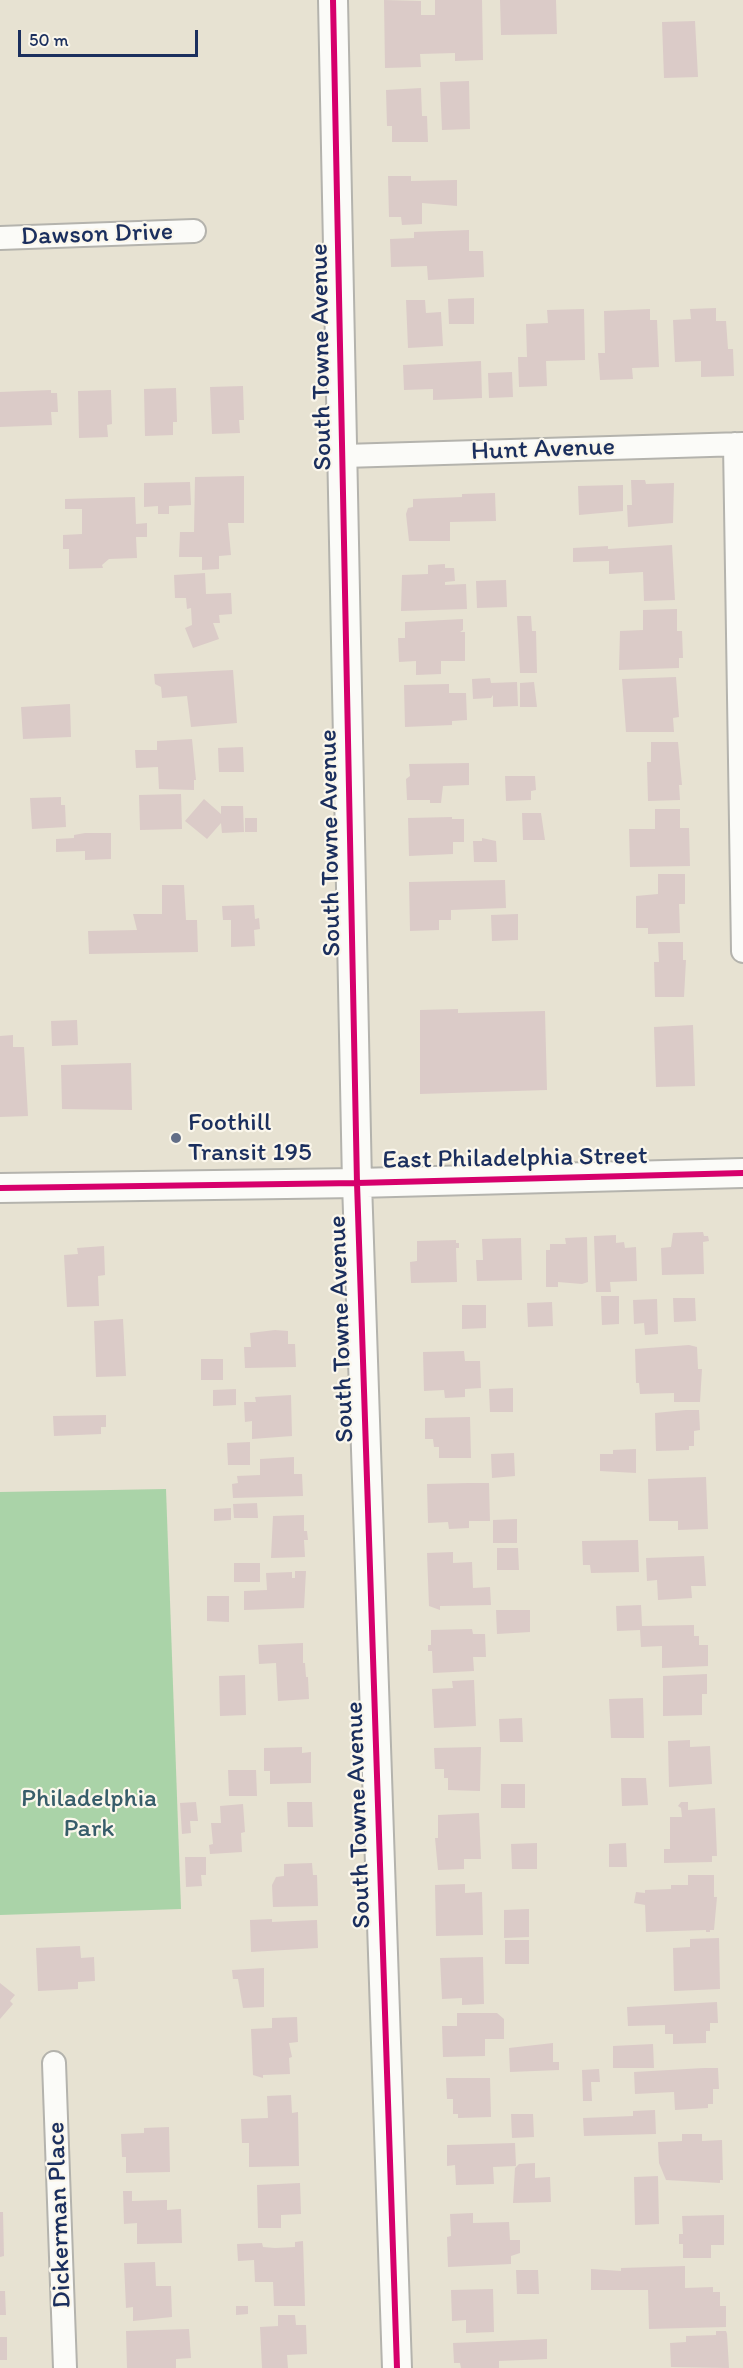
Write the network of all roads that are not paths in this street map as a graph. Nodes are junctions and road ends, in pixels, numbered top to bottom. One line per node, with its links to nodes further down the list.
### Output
1 (333, 0): 5 (street, South Towne Avenue)
2 (194, 231): 3 (street, Dawson Drive)
3 (0, 238)
4 (739, 444): 5 (street, Hunt Avenue); 6 (street)
5 (344, 456): 8 (street, South Towne Avenue)
6 (743, 951)
7 (743, 1173): 8 (street, East Philadelphia Street)
8 (357, 1183): 9 (street, East Philadelphia Street); 12 (street, South Towne Avenue)
9 (0, 1188)
10 (54, 2063): 11 (street, Dickerman Place)
11 (65, 2368)
12 (397, 2368)

